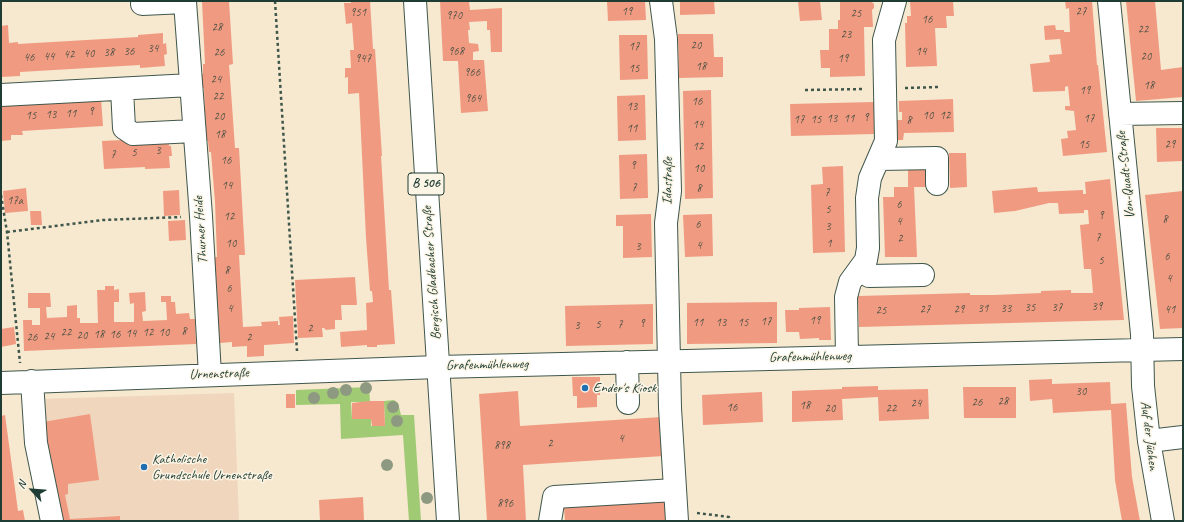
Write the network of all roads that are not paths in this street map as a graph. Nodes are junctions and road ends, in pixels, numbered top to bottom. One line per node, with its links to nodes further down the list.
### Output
1 (415, 1): 22 (street, Bergisch Gladbacher Straße / B 506)
2 (660, 1): 20 (street, Idastraße)
3 (895, 1): 13 (street)
4 (1110, 1): 11 (street, Von-Quadt-Straße)
5 (185, 2): 6 (street); 7 (street, Thurner Heide)
6 (142, 4)
7 (191, 85): 8 (street); 12 (street, Thurner Heide)
8 (122, 88): 9 (street); 12 (street)
9 (1, 95)
10 (1183, 113): 11 (street)
11 (1120, 114): 18 (street, Von-Quadt-Straße)
12 (194, 131): 23 (street, Thurner Heide)
13 (879, 159): 14 (street); 15 (street)
14 (938, 184)
15 (860, 270): 16 (street); 19 (street)
16 (923, 275)
17 (1183, 349): 18 (street, Grafenmühlenweg)
18 (1142, 350): 19 (street, Grafenmühlenweg); 27 (street, Auf der Jüchen)
19 (847, 357): 20 (street, Grafenmühlenweg)
20 (670, 361): 21 (street, Grafenmühlenweg); 28 (street, Idastraße)
21 (627, 362): 22 (street, Grafenmühlenweg); 25 (street)
22 (438, 367): 23 (street, Urnenstraße); 30 (street, Bergisch Gladbacher Straße / B 506)
23 (210, 375): 24 (street, Urnenstraße)
24 (18, 382): 29 (street)
25 (628, 403)
26 (1183, 437): 27 (street)
27 (1148, 441): 32 (street, Auf der Jüchen)
28 (676, 507): 31 (street)
29 (52, 521)
30 (448, 521)
31 (550, 521)
32 (1163, 521)

